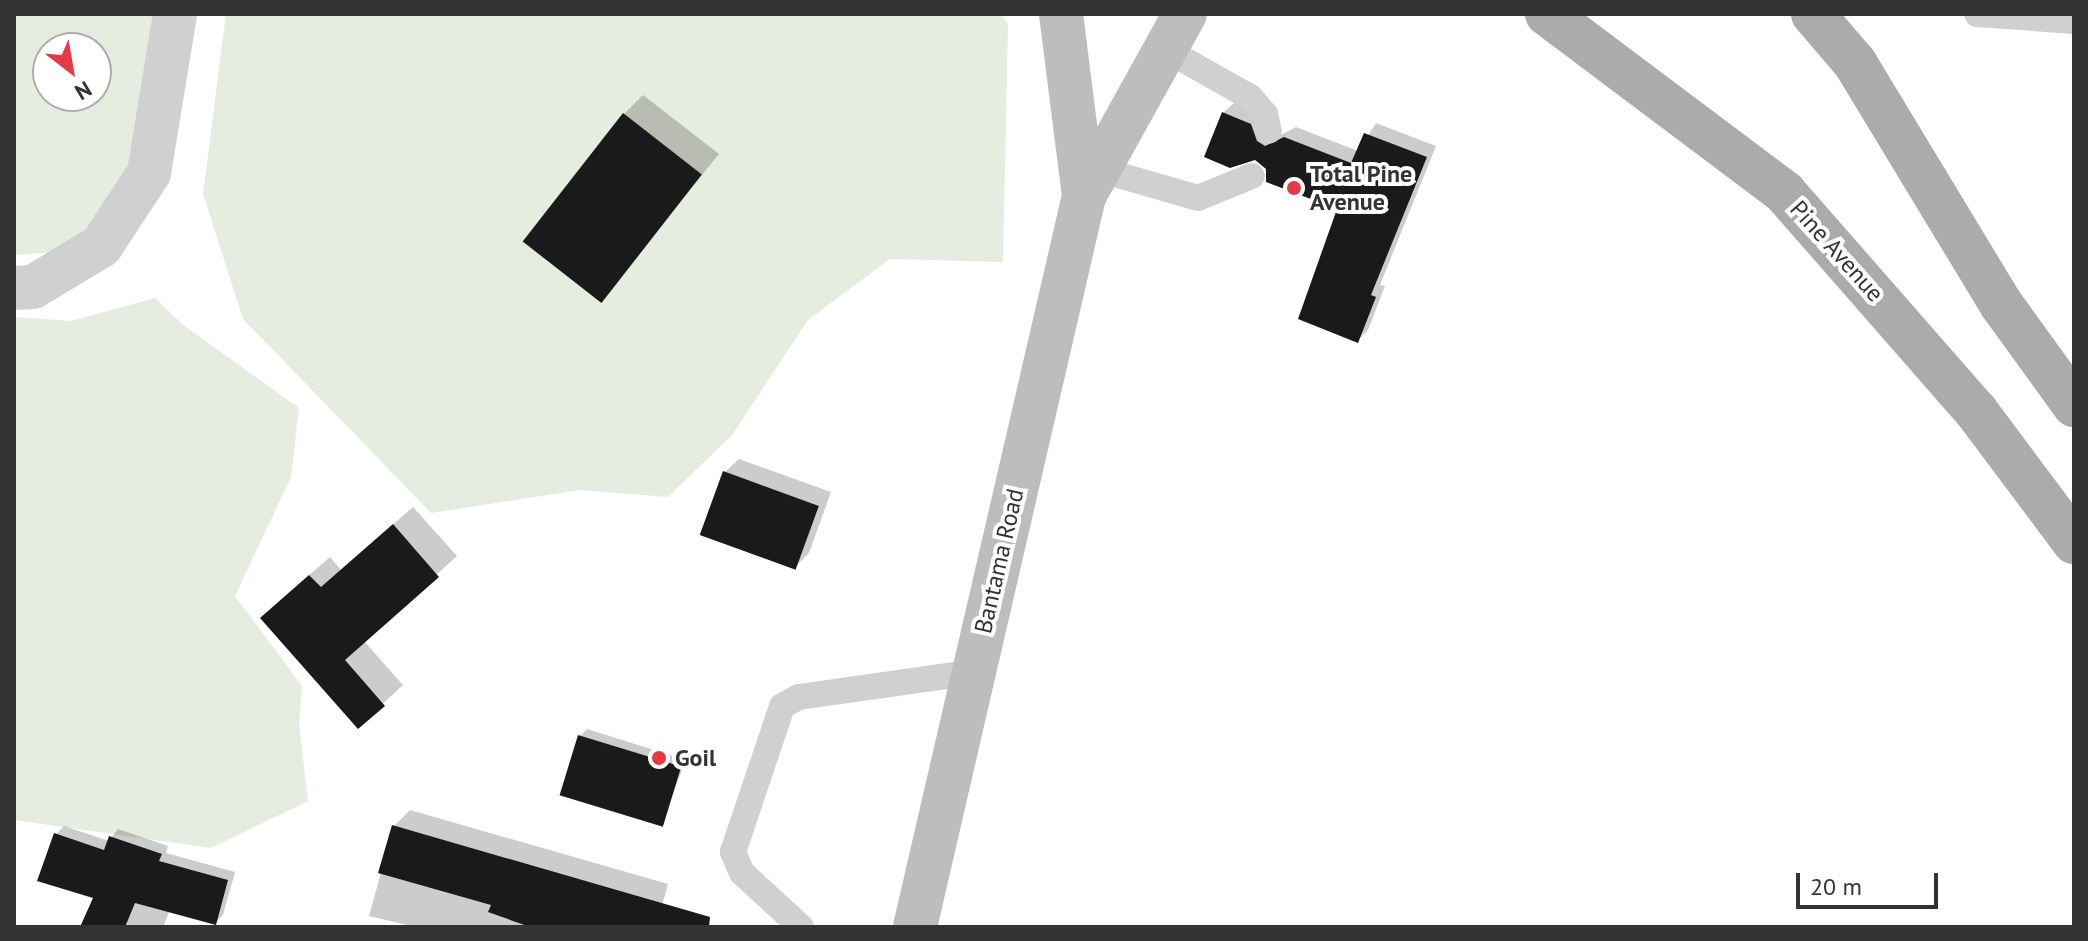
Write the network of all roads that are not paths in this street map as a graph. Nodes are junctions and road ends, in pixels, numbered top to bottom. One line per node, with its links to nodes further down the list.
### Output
1 (175, 14): 11 (street)
2 (1061, 14): 10 (main road)
3 (1547, 14): 13 (main road, Pine Avenue)
4 (1813, 14): 12 (main road)
5 (1977, 14): 6 (lane)
6 (2074, 21)
7 (1174, 31): 8 (lane); 10 (main road)
8 (1269, 131)
9 (1252, 176): 10 (lane)
10 (1093, 183): 14 (main road, Bantama Road)
11 (14, 288)
12 (2074, 405)
13 (2074, 542)
14 (974, 672): 15 (lane); 16 (main road, Bantama Road)
15 (801, 927)
16 (915, 927)

